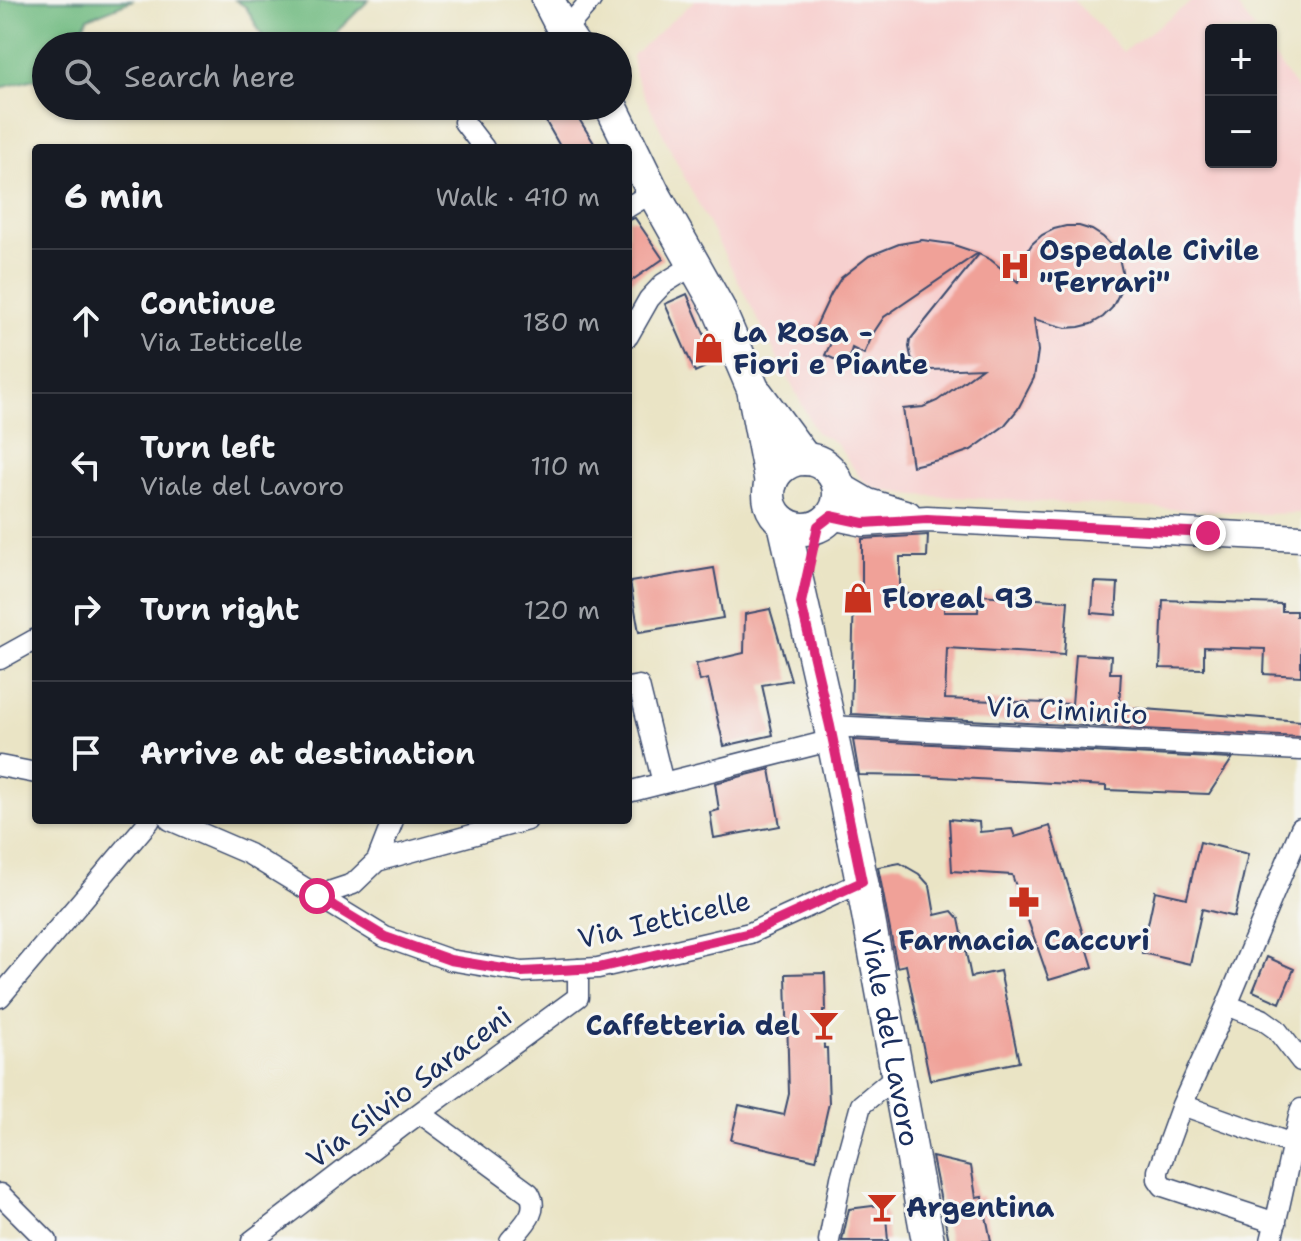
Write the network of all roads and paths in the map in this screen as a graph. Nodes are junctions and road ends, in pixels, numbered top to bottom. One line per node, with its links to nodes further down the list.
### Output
1 (591, 0): 2 (street)
2 (559, 21)
3 (615, 120): 6 (main road)
4 (464, 122): 5 (street)
5 (481, 144)
6 (623, 144)
7 (632, 172): 8 (main road)
8 (641, 200): 9 (main road)
9 (695, 264): 10 (street); 11 (main road)
10 (632, 325)
11 (753, 389): 12 (main road); 13 (main road)
12 (805, 459): 13 (main road); 14 (main road)
13 (771, 483): 17 (main road)
14 (837, 484): 15 (street); 16 (main road)
15 (927, 519): 16 (street); 18 (street)
16 (824, 521): 17 (main road); 19 (main road, Viale del Lavoro)
17 (784, 523): 19 (main road, Viale del Lavoro)
18 (1301, 538)
19 (801, 603): 23 (main road, Viale del Lavoro)
20 (32, 641): 21 (street)
21 (0, 659)
22 (632, 687): 27 (street)
23 (831, 733): 24 (street, Via Ciminito); 27 (street, Via Ciminito); 35 (main road, Viale del Lavoro)
24 (1301, 750)
25 (0, 766): 26 (street)
26 (32, 772)
27 (663, 783): 28 (street, Via Ciminito)
28 (632, 791)
29 (147, 824): 38 (street)
30 (179, 824): 36 (street, Via Ietticelle)
31 (391, 824): 34 (street)
32 (512, 824): 34 (street)
33 (1301, 828): 39 (street)
34 (377, 861): 36 (street)
35 (862, 882): 37 (street, Via Ietticelle); 41 (main road, Viale del Lavoro)
36 (317, 896): 37 (street, Via Ietticelle)
37 (578, 969): 44 (street, Via Silvio Saraceni)
38 (0, 997)
39 (1227, 1005): 40 (street); 42 (street)
40 (1301, 1061)
41 (897, 1075): 51 (street); 52 (main road, Viale del Lavoro)
42 (1182, 1105): 45 (street); 47 (street)
43 (1301, 1109): 45 (street)
44 (420, 1113): 49 (street, Via Silvio Saraceni); 50 (street)
45 (1292, 1144): 47 (street)
46 (0, 1194): 48 (street)
47 (1274, 1232)
48 (47, 1241)
49 (252, 1241)
50 (510, 1241)
51 (829, 1241)
52 (928, 1241)

